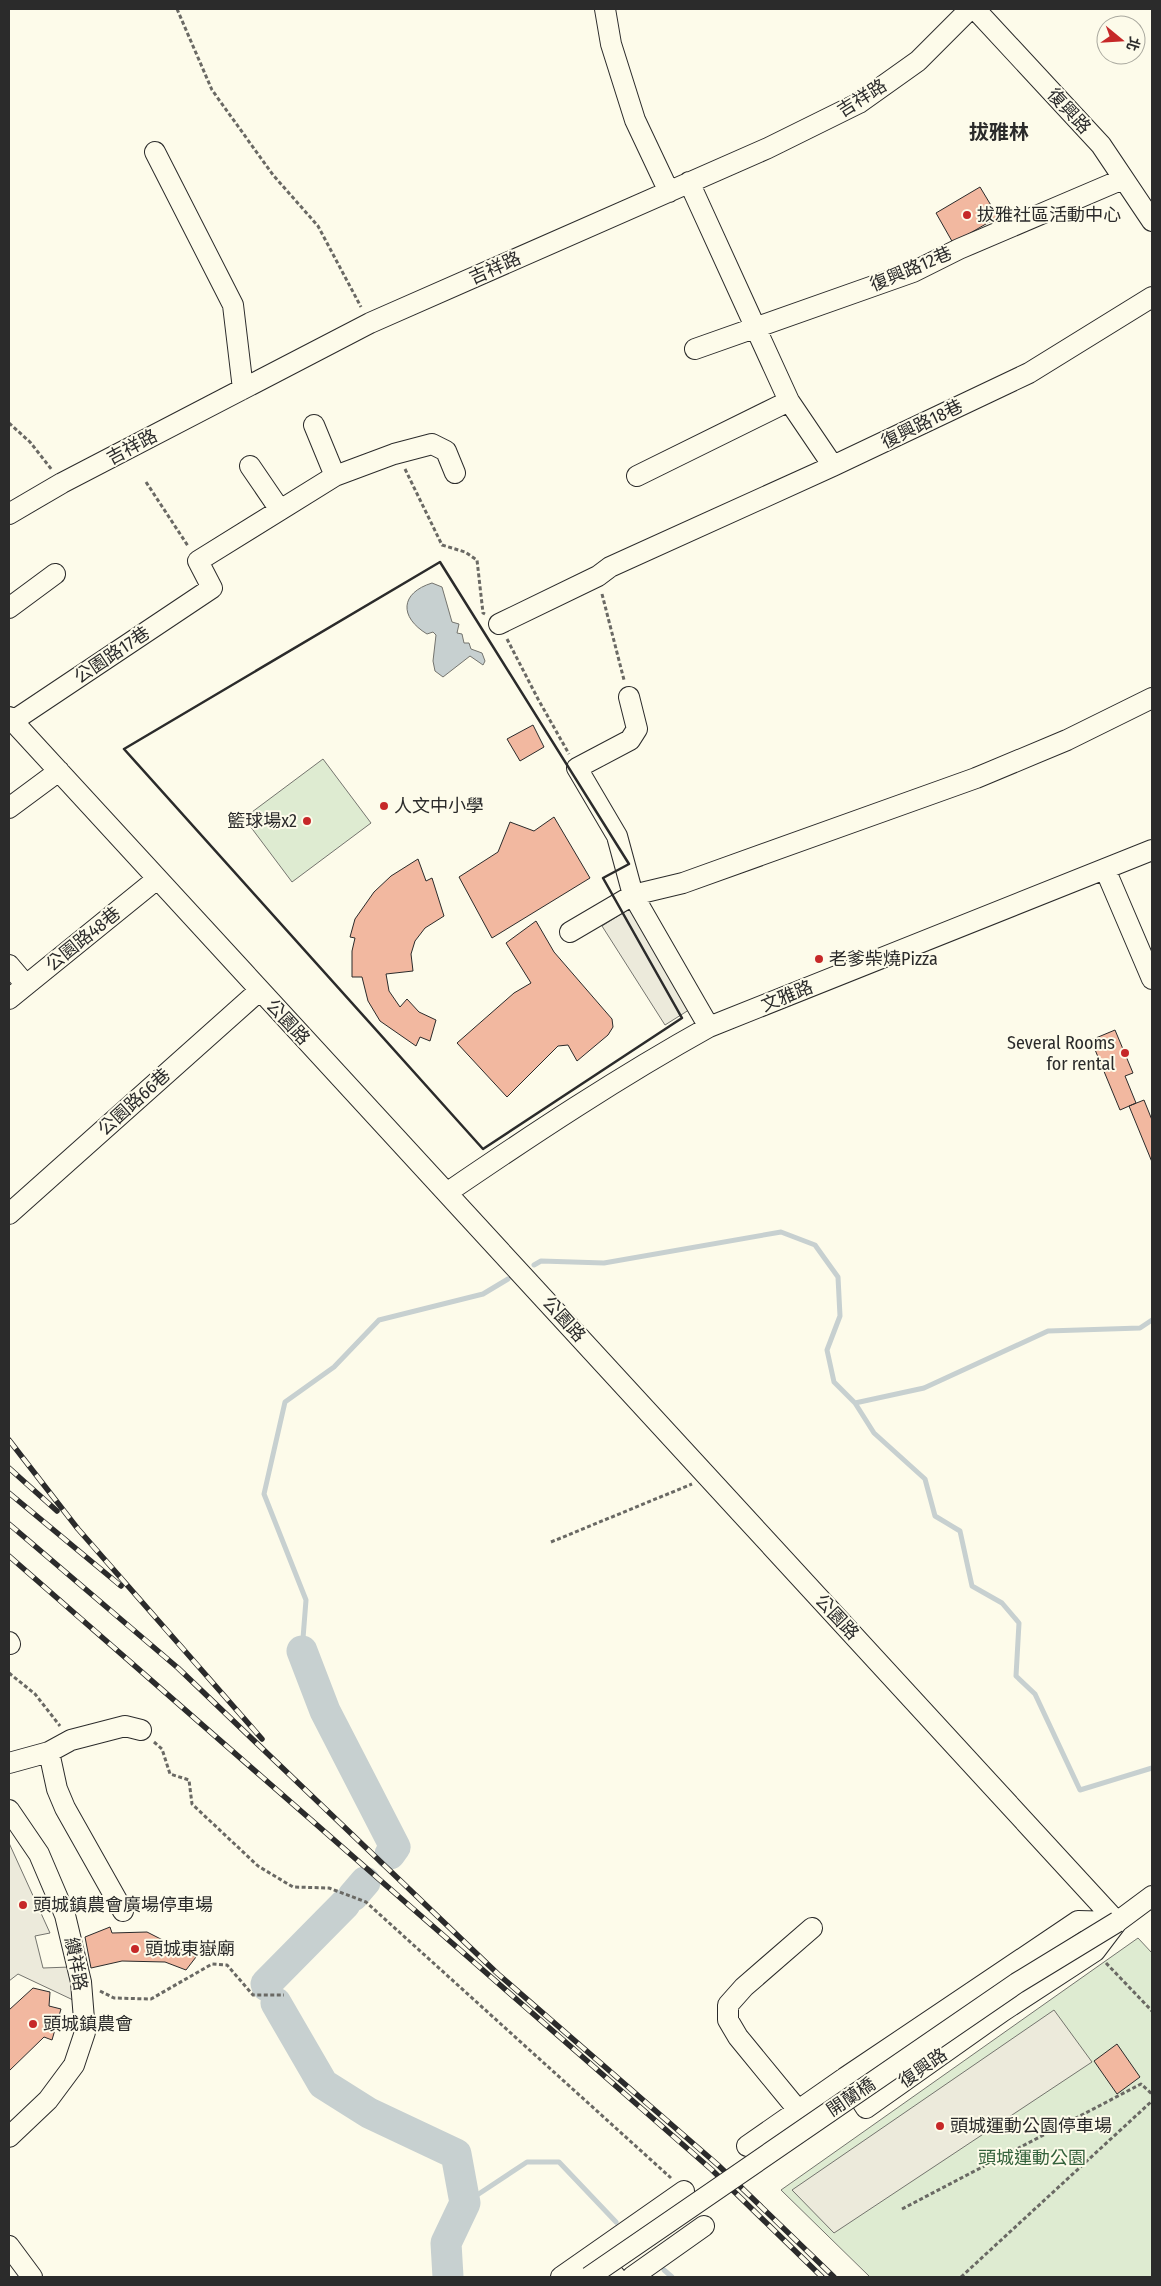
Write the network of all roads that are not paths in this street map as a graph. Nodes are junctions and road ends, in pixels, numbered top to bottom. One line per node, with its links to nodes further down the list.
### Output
1 (605, 9): 7 (street)
2 (970, 9): 6 (street, 吉祥路)
3 (975, 9): 5 (street, 復興路)
4 (155, 152): 12 (street)
5 (1123, 179): 8 (street, 復興路); 10 (street, 復興路12巷)
6 (689, 182): 7 (street, 吉祥路); 10 (street)
7 (669, 192): 12 (street, 吉祥路)
8 (1152, 221)
9 (1152, 297): 16 (street, 復興路18巷)
10 (756, 328): 11 (street, 復興路12巷); 13 (street)
11 (696, 349)
12 (243, 389): 21 (street, 吉祥路)
13 (789, 401): 16 (street); 19 (street)
14 (314, 425): 18 (street)
15 (250, 466): 20 (street)
16 (833, 466): 24 (street, 復興路18巷)
17 (455, 473): 18 (street)
18 (335, 476): 20 (street)
19 (637, 476)
20 (280, 510): 27 (street, 公園路17巷)
21 (9, 514)
22 (55, 574): 23 (street)
23 (9, 608)
24 (499, 624)
25 (629, 697): 33 (street)
26 (1152, 698): 33 (street)
27 (11, 719): 28 (street, 公園路)
28 (59, 771): 29 (street); 32 (street, 公園路)
29 (9, 808)
30 (1152, 850): 31 (street, 文雅路)
31 (1105, 870): 36 (street); 40 (street, 文雅路)
32 (157, 879): 37 (street, 公園路48巷); 38 (street, 公園路)
33 (634, 895): 34 (street); 40 (street)
34 (570, 932)
35 (9, 965): 37 (street)
36 (1152, 979)
37 (26, 985): 39 (street, 公園路48巷)
38 (259, 991): 41 (street, 公園路); 42 (street, 公園路66巷)
39 (9, 999)
40 (709, 1027): 41 (street, 文雅路)
41 (448, 1192): 49 (street, 公園路)
42 (9, 1214)
43 (141, 1730): 44 (street)
44 (49, 1752): 45 (street); 48 (street)
45 (9, 1763)
46 (9, 1810): 53 (street, 纘祥路)
47 (1152, 1896): 49 (street, 復興路)
48 (123, 1911)
49 (1117, 1922): 51 (street, 復興路); 51 (street, 復興路); 61 (street, 開蘭橋, bridge)
50 (812, 1928): 52 (street)
51 (846, 2077): 52 (street)
52 (798, 2110): 54 (street)
53 (9, 2137)
54 (747, 2146)
55 (684, 2191): 58 (street)
56 (704, 2226): 63 (street)
57 (9, 2246): 59 (street)
58 (596, 2254): 60 (street); 62 (street)
59 (32, 2277)
60 (562, 2277)
61 (589, 2277)
62 (616, 2277)
63 (632, 2277)

